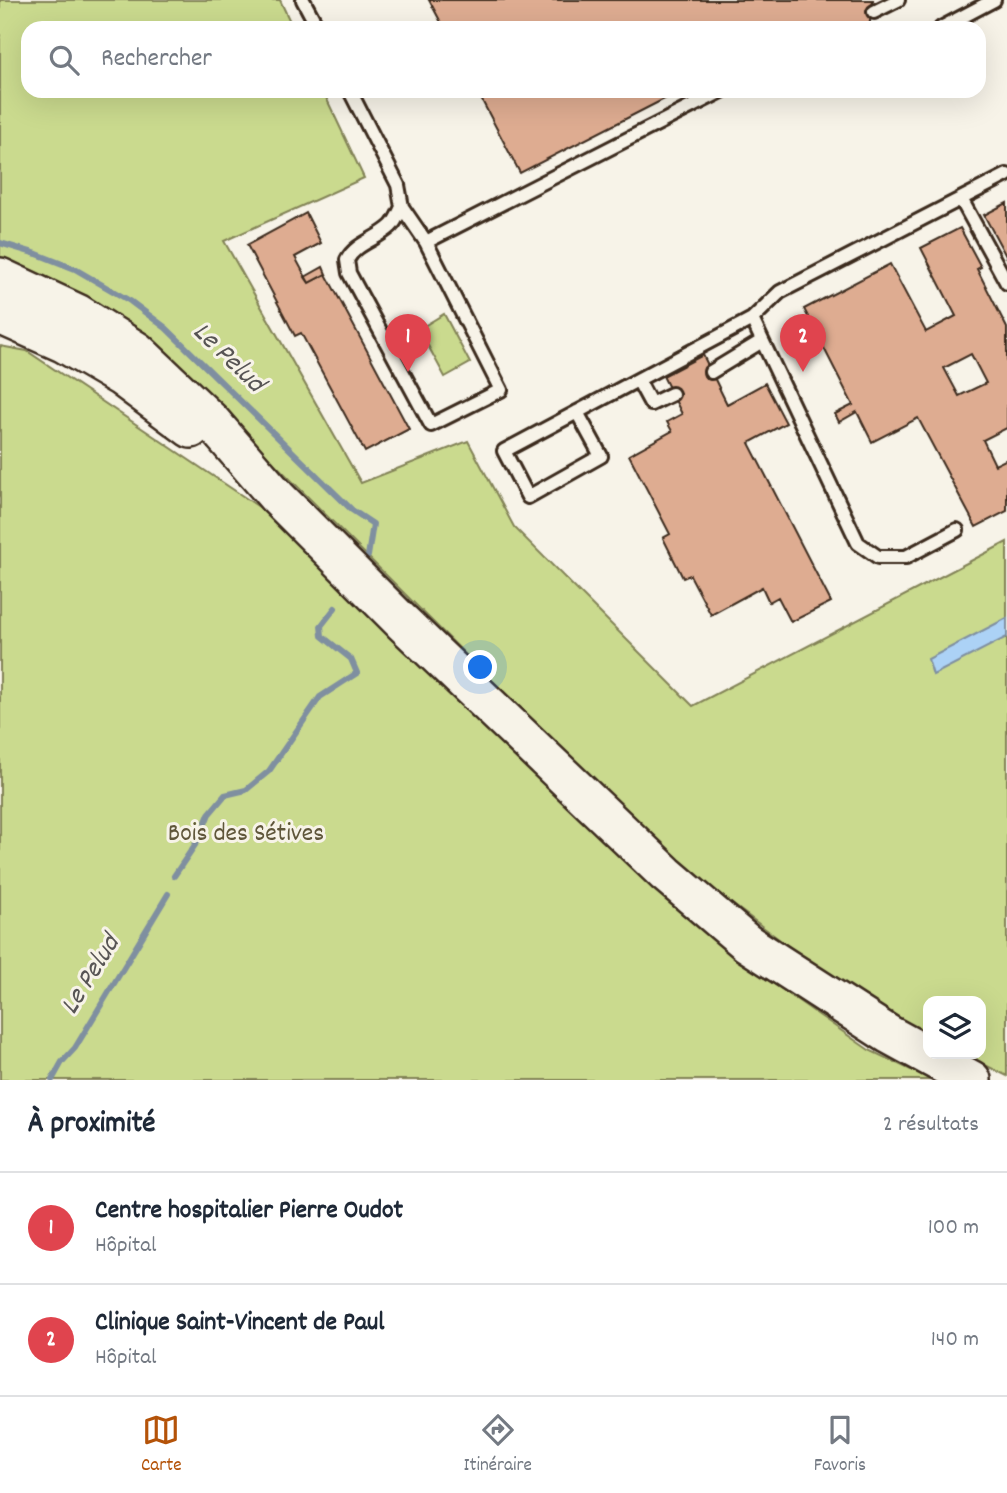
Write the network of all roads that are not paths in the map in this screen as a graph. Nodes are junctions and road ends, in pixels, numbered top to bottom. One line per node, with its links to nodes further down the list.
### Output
1 (303, 0): 5 (lane)
2 (898, 0): 4 (lane)
3 (994, 0): 6 (lane)
4 (874, 12)
5 (314, 21)
6 (954, 21)
7 (354, 98): 11 (lane)
8 (708, 98): 12 (lane)
9 (1007, 175): 10 (lane)
10 (961, 199): 14 (lane); 16 (lane)
11 (402, 206): 12 (lane); 12 (lane)
12 (426, 242)
13 (0, 277): 22 (main road)
14 (1007, 283)
15 (0, 316): 22 (main road)
16 (752, 319): 17 (lane); 19 (lane)
17 (762, 341): 18 (lane); 23 (lane)
18 (711, 372)
19 (638, 380): 20 (lane); 21 (lane)
20 (672, 394)
21 (577, 412): 21 (lane)
22 (277, 497): 24 (main road)
23 (957, 530)
24 (972, 1080)

